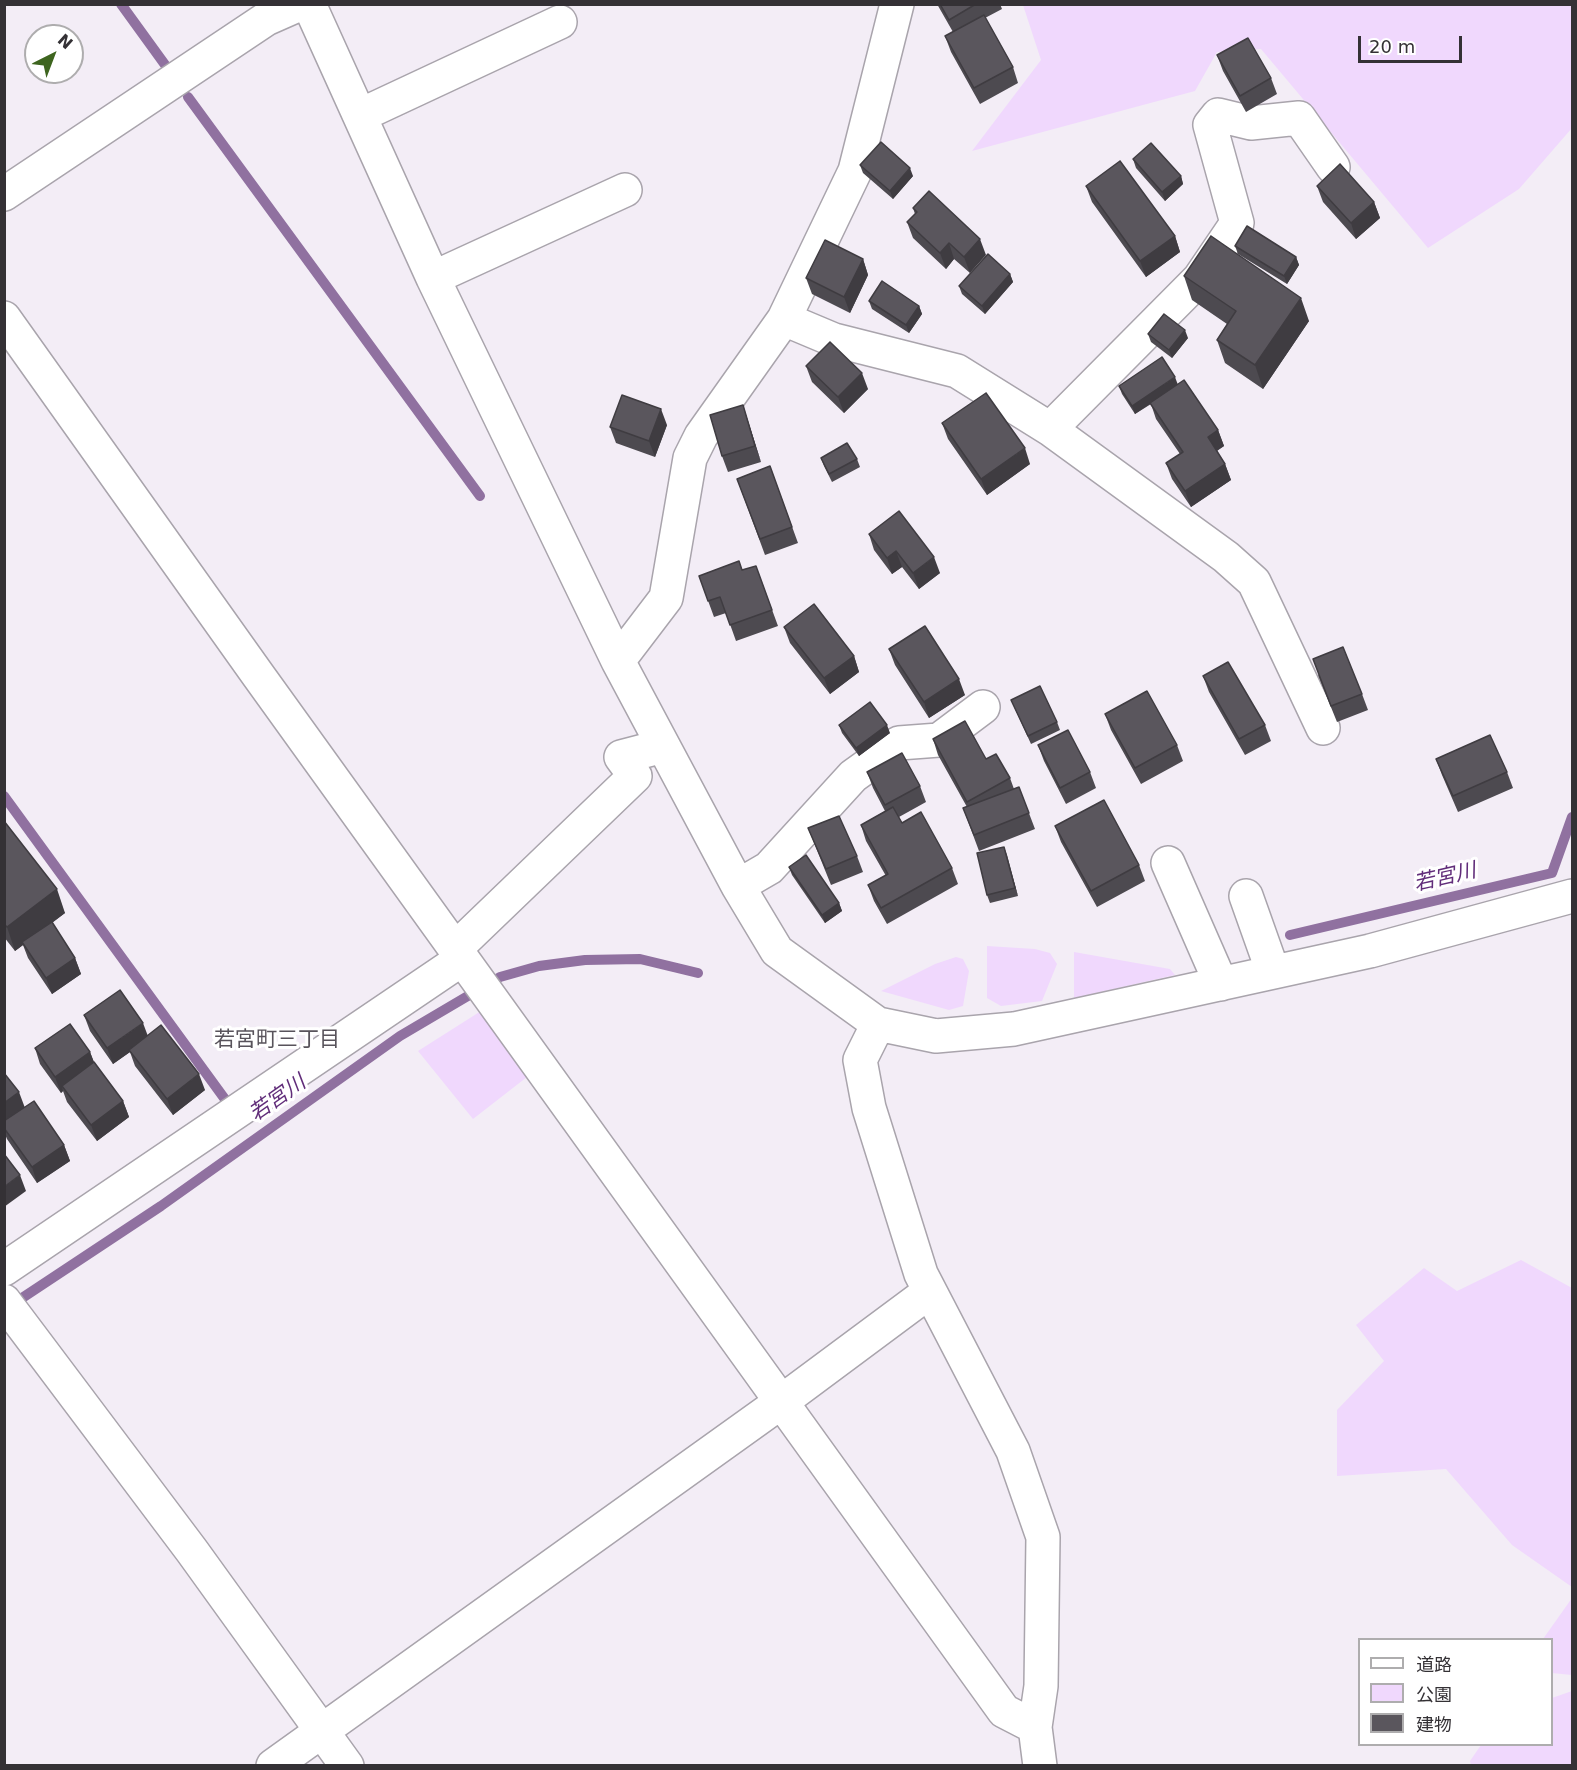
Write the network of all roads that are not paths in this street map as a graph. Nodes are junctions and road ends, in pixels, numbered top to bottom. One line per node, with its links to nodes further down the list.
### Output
1 (300, 4): 8 (street)
2 (309, 4): 5 (street)
3 (897, 4): 11 (street)
4 (560, 22): 5 (street)
5 (361, 115): 9 (street)
6 (1333, 167): 12 (street)
7 (625, 190): 9 (street)
8 (4, 194)
9 (434, 278): 13 (street)
10 (4, 318): 21 (street)
11 (784, 319): 12 (street); 13 (street)
12 (1050, 429): 15 (street)
13 (618, 661): 16 (street)
14 (983, 708): 18 (street)
15 (1323, 728)
16 (663, 746): 18 (street); 21 (street)
17 (1168, 863): 23 (street)
18 (738, 886): 24 (street)
19 (1246, 896): 22 (street)
20 (1572, 896): 22 (street)
21 (469, 969): 25 (street); 28 (street)
22 (1273, 972): 23 (street)
23 (1221, 984): 24 (street)
24 (878, 1024): 26 (street)
25 (4, 1269)
26 (929, 1292): 28 (street); 29 (street)
27 (10, 1308): 30 (street)
28 (781, 1402): 29 (street); 30 (street)
29 (1035, 1727): 33 (street)
30 (322, 1730): 31 (street); 32 (street)
31 (273, 1766)
32 (347, 1766)
33 (1040, 1766)

